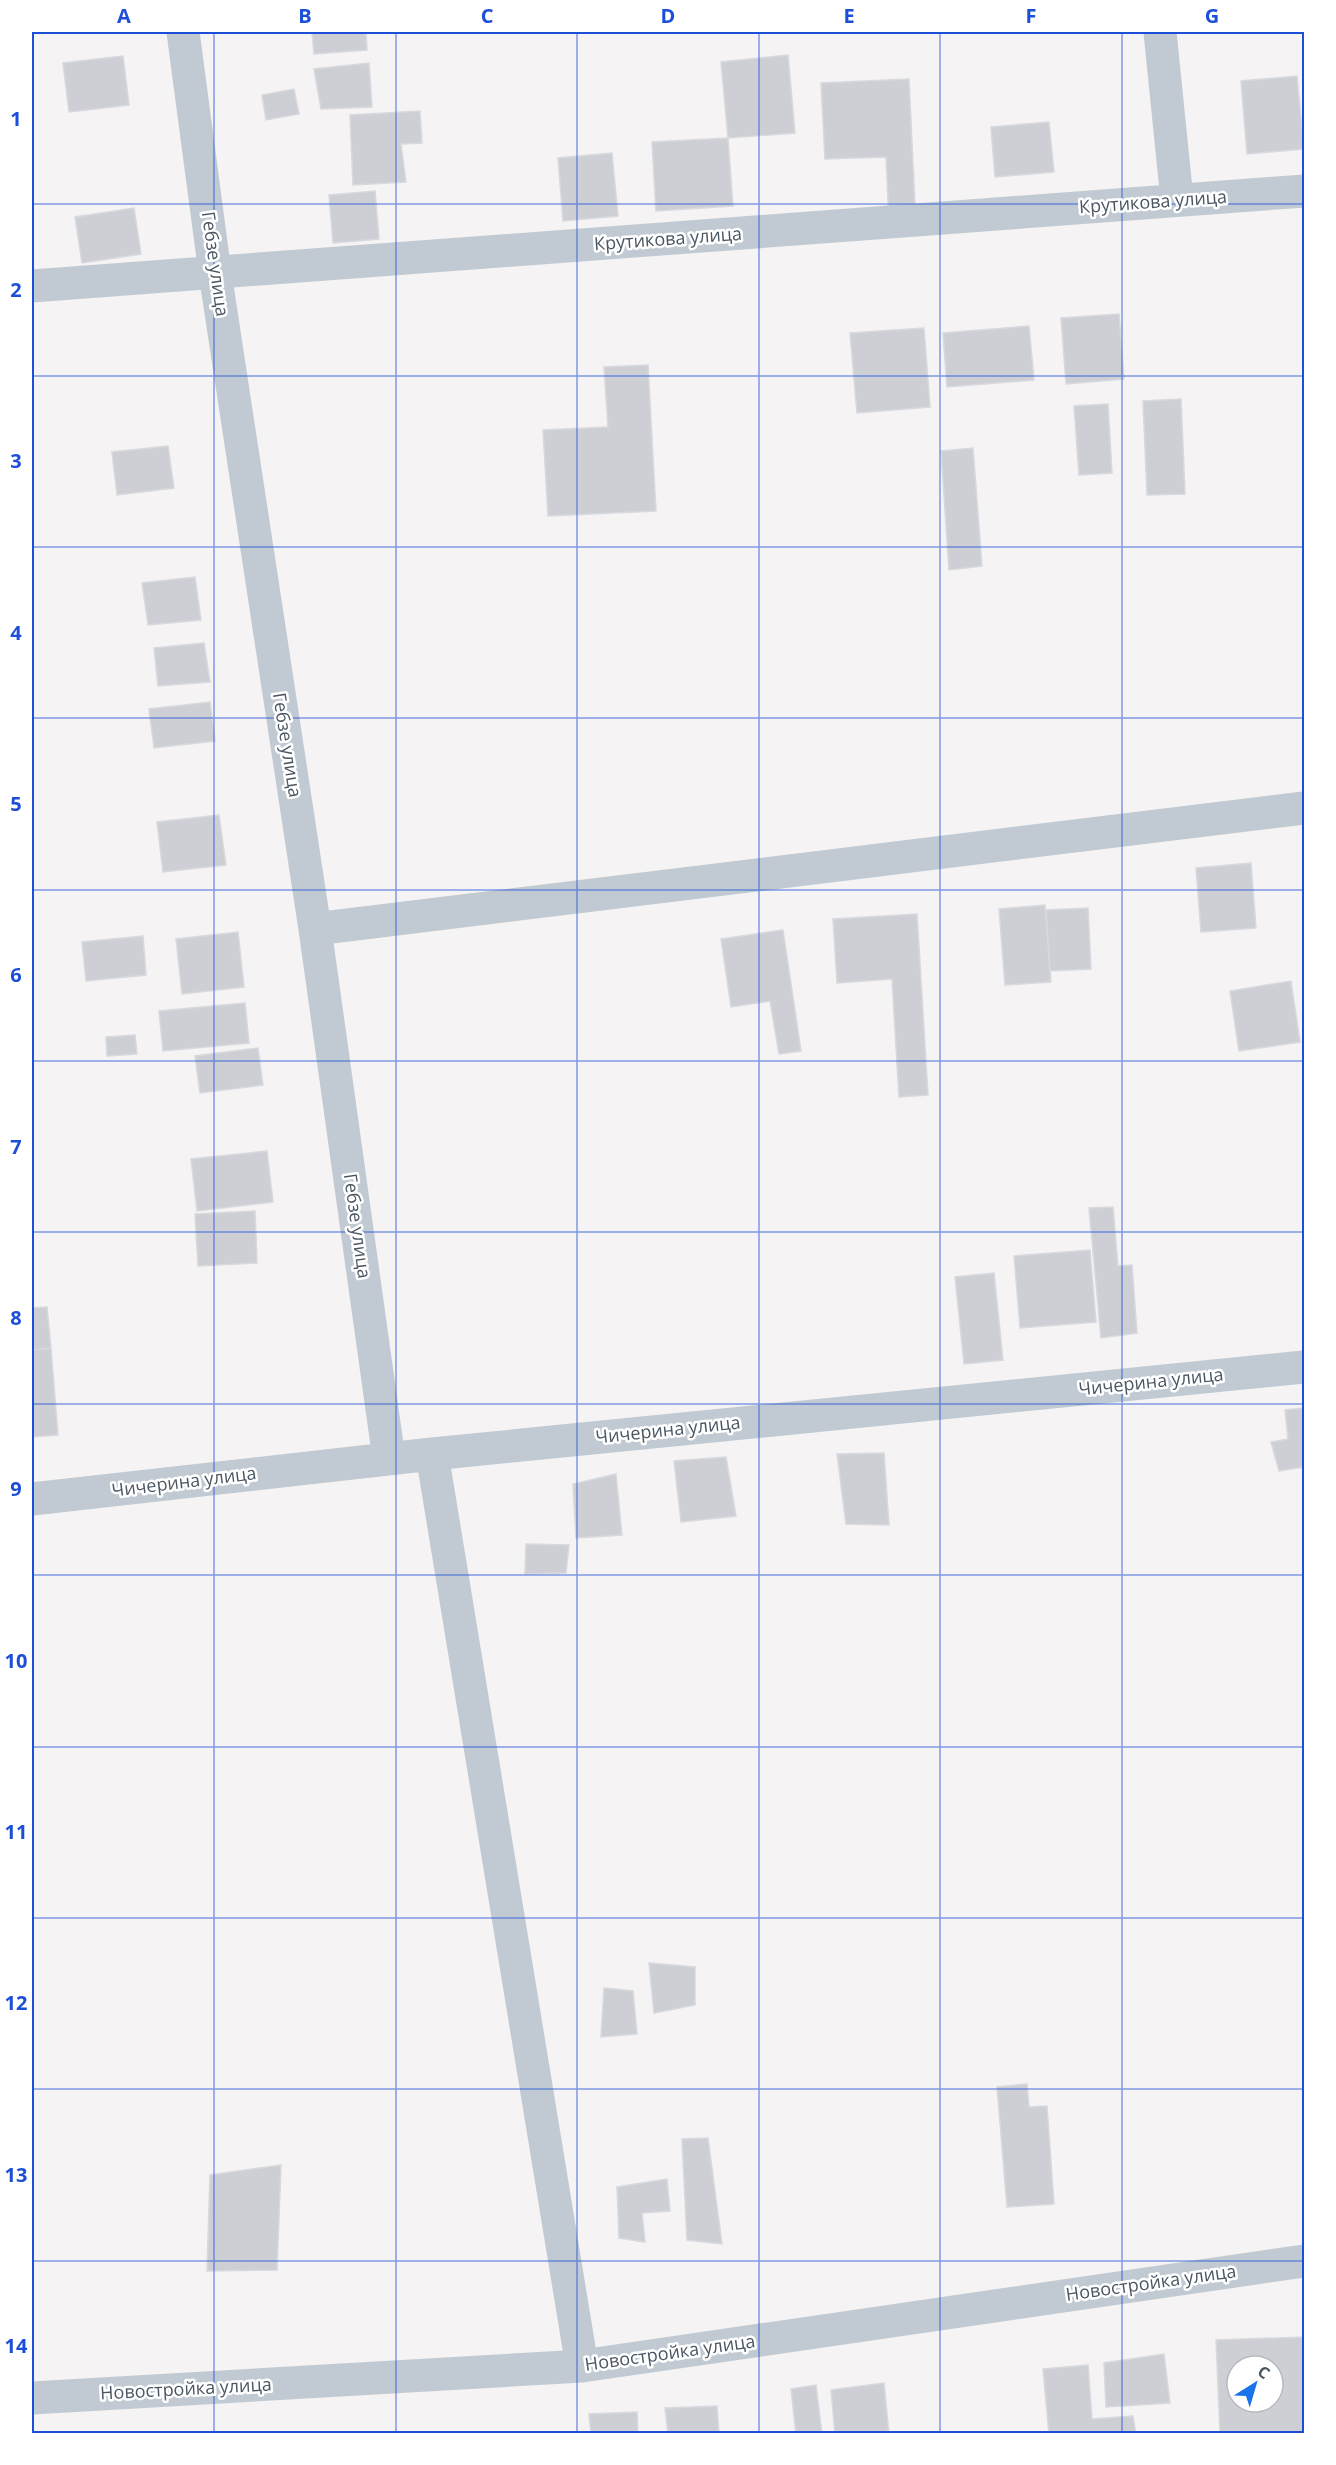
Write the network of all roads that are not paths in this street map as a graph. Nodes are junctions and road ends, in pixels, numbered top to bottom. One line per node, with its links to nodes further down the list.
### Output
1 (183, 32): 5 (street, Гебзе улица)
2 (1160, 32): 4 (street)
3 (1305, 191): 4 (street, Крутикова улица)
4 (1177, 200): 5 (street, Крутикова улица)
5 (215, 273): 6 (street, Крутикова улица); 8 (street, Гебзе улица)
6 (32, 286)
7 (1305, 808): 8 (street)
8 (315, 929): 11 (street, Гебзе улица)
9 (1305, 1367): 10 (street, Чичерина улица)
10 (432, 1454): 11 (street, Чичерина улица); 14 (street)
11 (389, 1459): 12 (street, Чичерина улица)
12 (32, 1499)
13 (1305, 2261): 14 (street, Новостройка улица)
14 (582, 2366): 15 (street, Новостройка улица)
15 (32, 2398)

